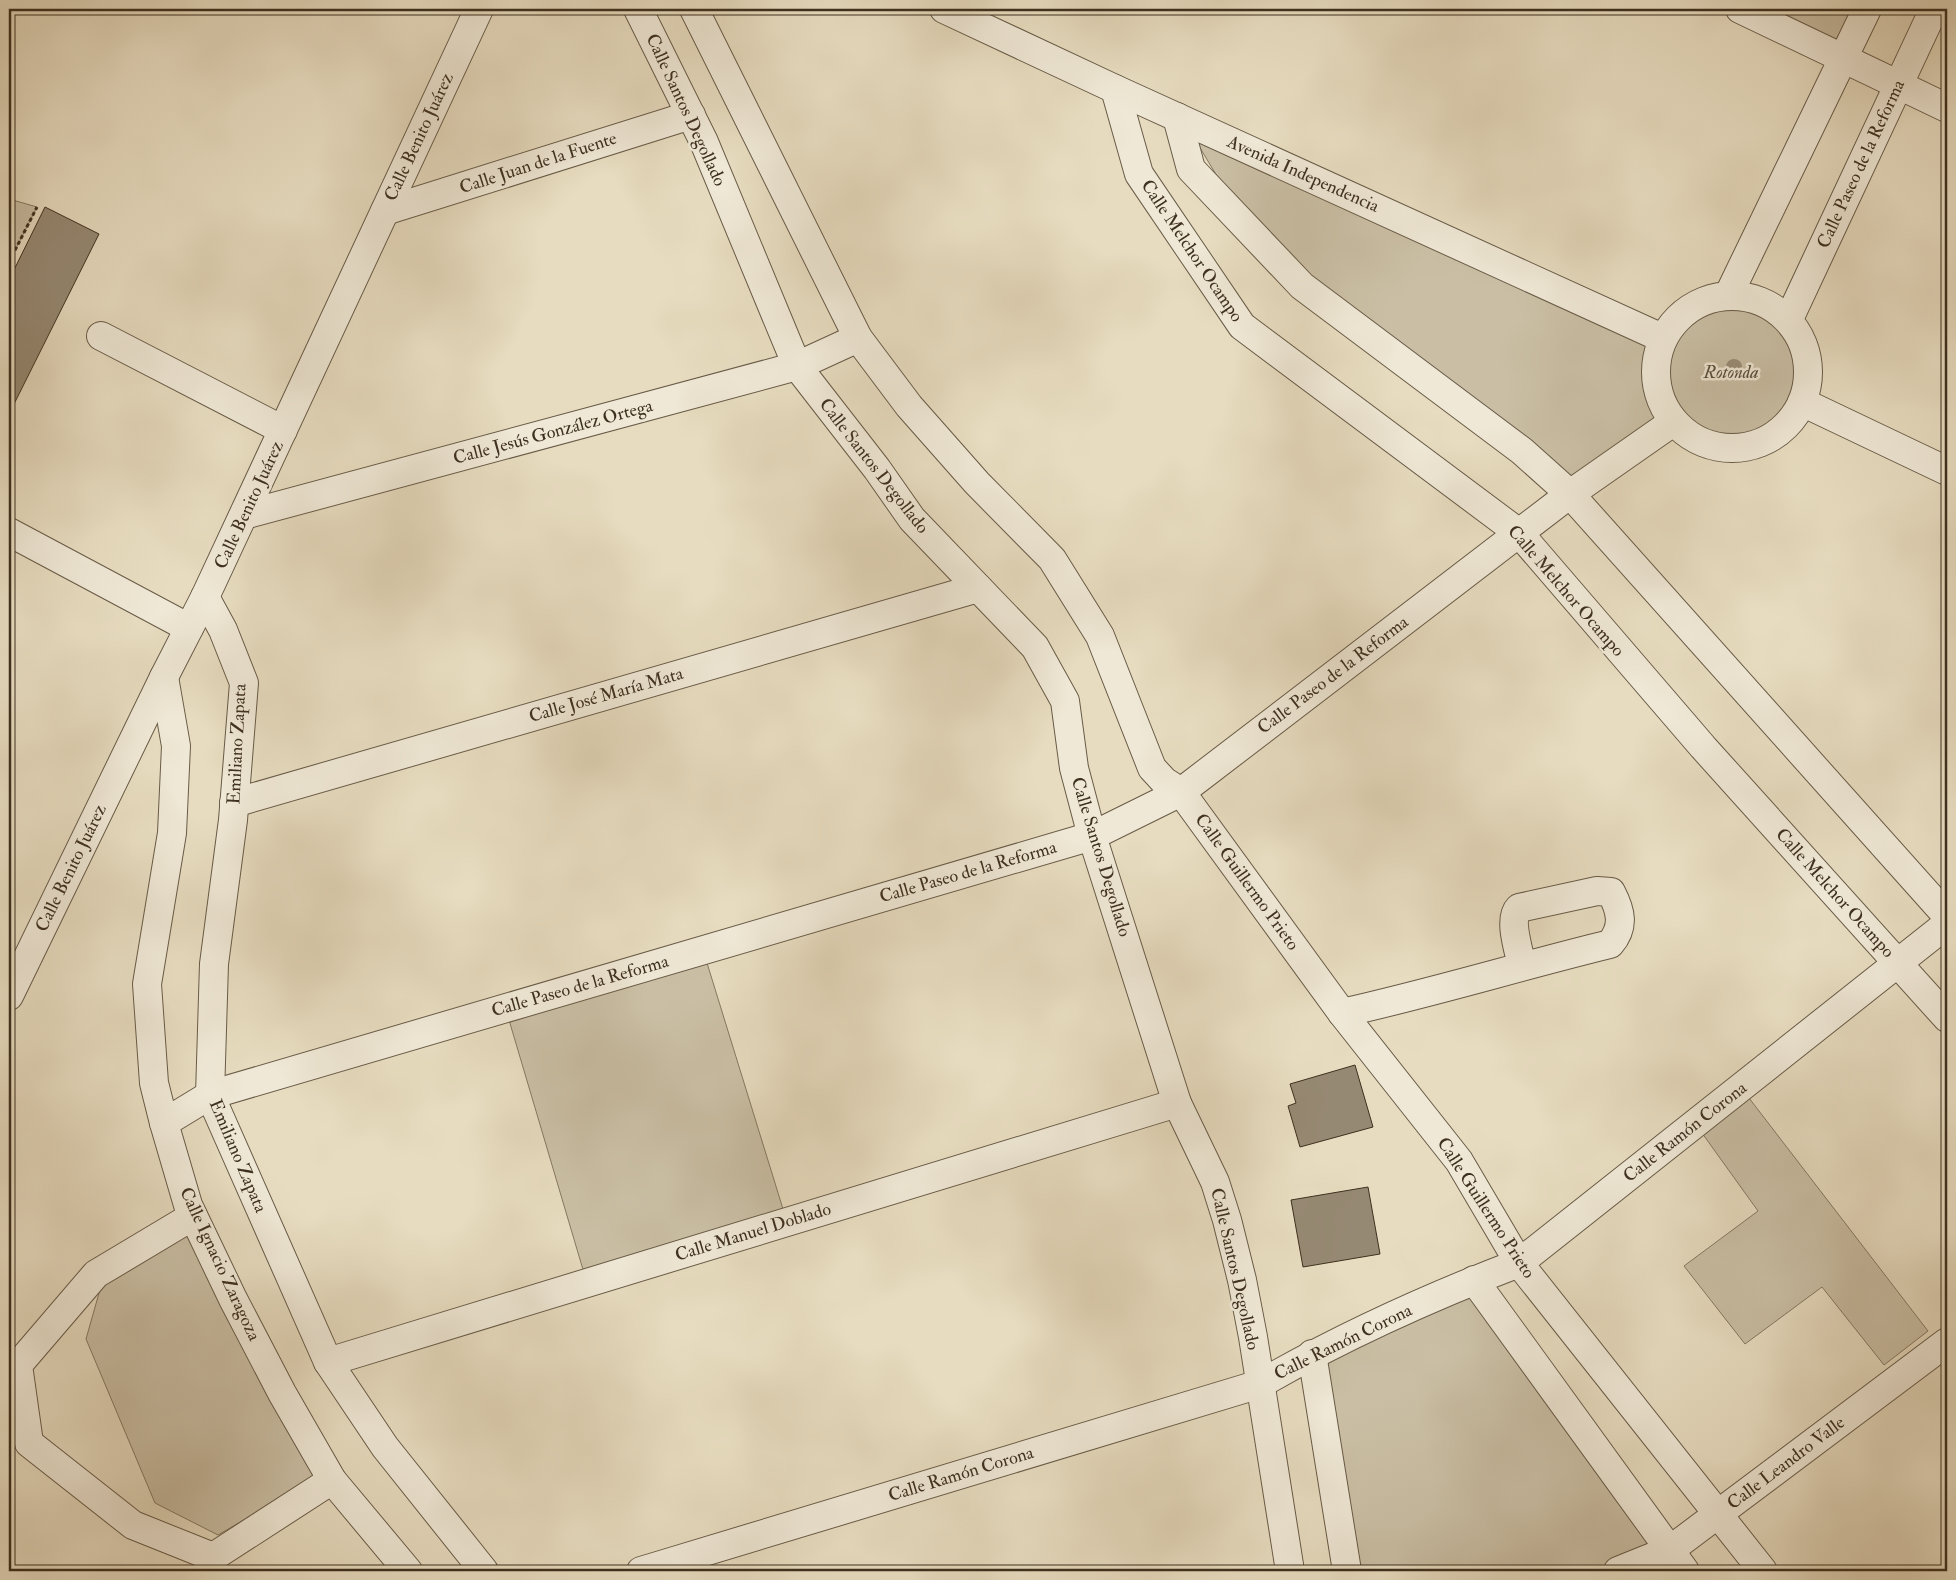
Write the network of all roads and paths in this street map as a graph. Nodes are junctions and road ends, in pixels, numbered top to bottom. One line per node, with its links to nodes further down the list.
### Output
1 (479, 9): 15 (street, Calle Benito Juárez)
2 (638, 9): 12 (street, Calle Santos Degollado)
3 (694, 9): 20 (street)
4 (944, 9): 10 (street, Avenida Independencia)
5 (1740, 9): 8 (street)
6 (1867, 9): 8 (street)
7 (1934, 9): 9 (street, Calle Paseo de la Reforma)
8 (1842, 57): 9 (street); 17 (street)
9 (1898, 84): 11 (street); 18 (street, Calle Paseo de la Reforma)
10 (1116, 89): 13 (street, Avenida Independencia); 30 (street, Calle Melchor Ocampo)
11 (1947, 108)
12 (691, 115): 15 (street, Calle Juan de la Fuente); 22 (street, Calle Santos Degollado)
13 (1177, 117): 21 (street, Avenida Independencia); 27 (street)
14 (37, 207): 16 (path)
15 (385, 211): 25 (street, Calle Benito Juárez)
16 (9, 262)
17 (1729, 294): 18 (street); 21 (street)
18 (1789, 319): 23 (street)
19 (101, 336): 25 (street)
20 (858, 338): 22 (street, Calle Jesús González Ortega); 35 (street)
21 (1662, 338): 24 (street)
22 (797, 366): 28 (street, Calle Jesús González Ortega); 31 (street, Calle Santos Degollado)
23 (1802, 402): 24 (street); 26 (street)
24 (1673, 422): 27 (street, Calle Paseo de la Reforma)
25 (283, 430): 28 (street, Calle Benito Juárez)
26 (1947, 471)
27 (1570, 494): 30 (street, Calle Paseo de la Reforma); 38 (street)
28 (244, 515): 32 (street, Calle Benito Juárez)
29 (9, 532): 33 (street)
30 (1519, 533): 35 (street, Calle Paseo de la Reforma); 40 (street, Calle Melchor Ocampo)
31 (978, 588): 36 (street, Calle José María Mata); 37 (street, Calle Santos Degollado)
32 (205, 597): 33 (street, Calle Benito Juárez); 36 (street, Emiliano Zapata)
33 (189, 628): 34 (street, Calle Benito Juárez)
34 (164, 677): 42 (street, Calle Benito Juárez); 47 (street, Calle Ignacio Zaragoza)
35 (1181, 792): 37 (street, Calle Paseo de la Reforma); 43 (street, Calle Guillermo Prieto)
36 (234, 803): 45 (street, Emiliano Zapata)
37 (1092, 836): 45 (street, Calle Paseo de la Reforma); 46 (street, Calle Santos Degollado)
38 (1947, 916)
39 (1947, 924): 40 (street, Calle Ramón Corona)
40 (1898, 963): 44 (street, Calle Melchor Ocampo); 49 (street, Calle Ramón Corona)
41 (1522, 966): 43 (street)
42 (12, 981)
43 (1342, 1012): 49 (street, Calle Guillermo Prieto)
44 (1947, 1018)
45 (210, 1095): 47 (street, Calle Paseo de la Reforma); 53 (street, Emiliano Zapata)
46 (1177, 1103): 53 (street, Calle Manuel Doblado); 54 (street, Calle Santos Degollado)
47 (164, 1123): 48 (street, Calle Ignacio Zaragoza)
48 (194, 1216): 55 (street, Calle Ignacio Zaragoza); 55 (street)
49 (1519, 1263): 50 (street, Calle Ramón Corona); 56 (street, Calle Guillermo Prieto)
50 (1474, 1280): 52 (street, Calle Ramón Corona); 57 (street)
51 (1947, 1342): 56 (street, Calle Leandro Valle)
52 (1312, 1354): 54 (street, Calle Ramón Corona); 62 (street)
53 (328, 1362): 59 (street, Emiliano Zapata)
54 (1260, 1384): 60 (street, Calle Ramón Corona); 61 (street, Calle Santos Degollado)
55 (332, 1480): 58 (street, Calle Ignacio Zaragoza)
56 (1719, 1514): 57 (street, Calle Leandro Valle); 64 (street, Calle Guillermo Prieto)
57 (1677, 1561): 63 (street, Calle Leandro Valle)
58 (408, 1571)
59 (484, 1571)
60 (642, 1571)
61 (1290, 1571)
62 (1346, 1571)
63 (1618, 1571)
64 (1763, 1571)

